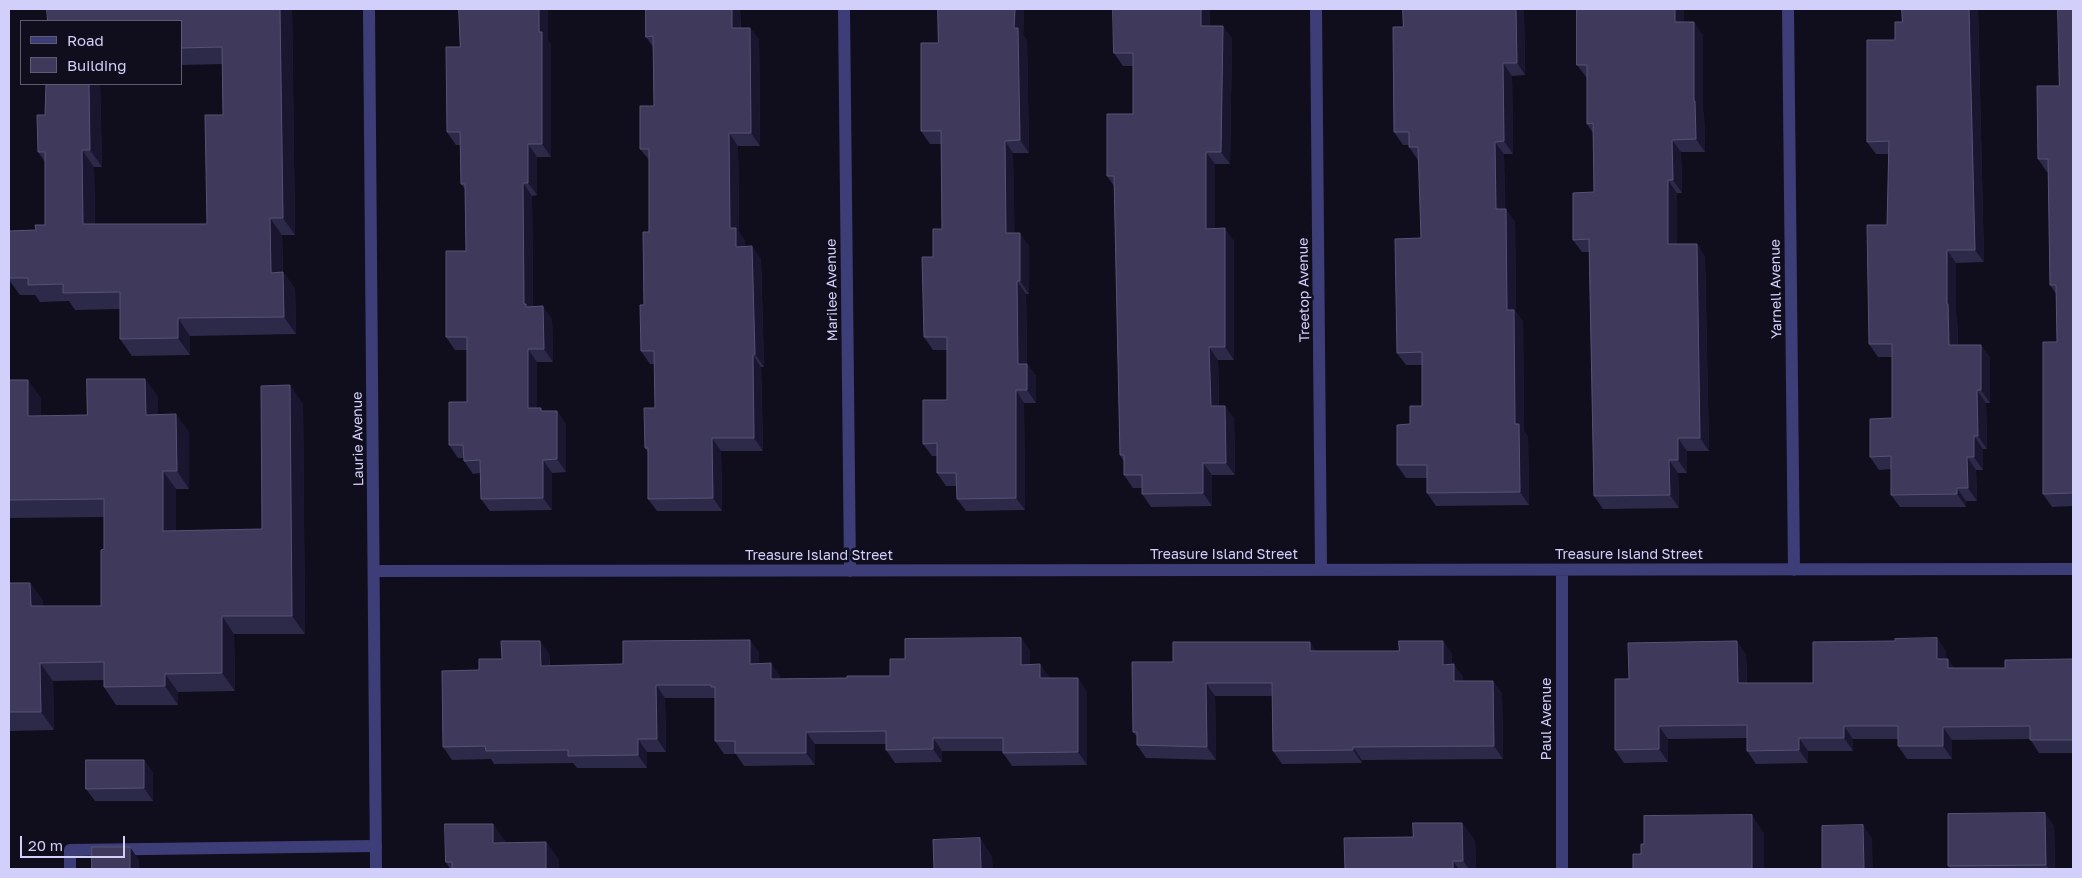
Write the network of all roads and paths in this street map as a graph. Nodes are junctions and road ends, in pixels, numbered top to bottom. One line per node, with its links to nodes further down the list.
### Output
1 (369, 9): 9 (street, Laurie Avenue)
2 (844, 9): 10 (street, Marilee Avenue)
3 (1316, 9): 6 (street, Treetop Avenue)
4 (1788, 9): 8 (street, Yarnell Avenue)
5 (2073, 569): 8 (street, Treasure Island Street)
6 (1322, 570): 7 (street, Treasure Island Street); 10 (street, Treasure Island Street)
7 (1562, 570): 8 (street, Treasure Island Street); 14 (street, Paul Avenue)
8 (1794, 570)
9 (374, 571): 10 (street, Treasure Island Street); 11 (street, Laurie Avenue)
10 (850, 571)
11 (376, 846): 12 (street); 13 (street, Laurie Avenue)
12 (70, 869)
13 (376, 869)
14 (1562, 869)

